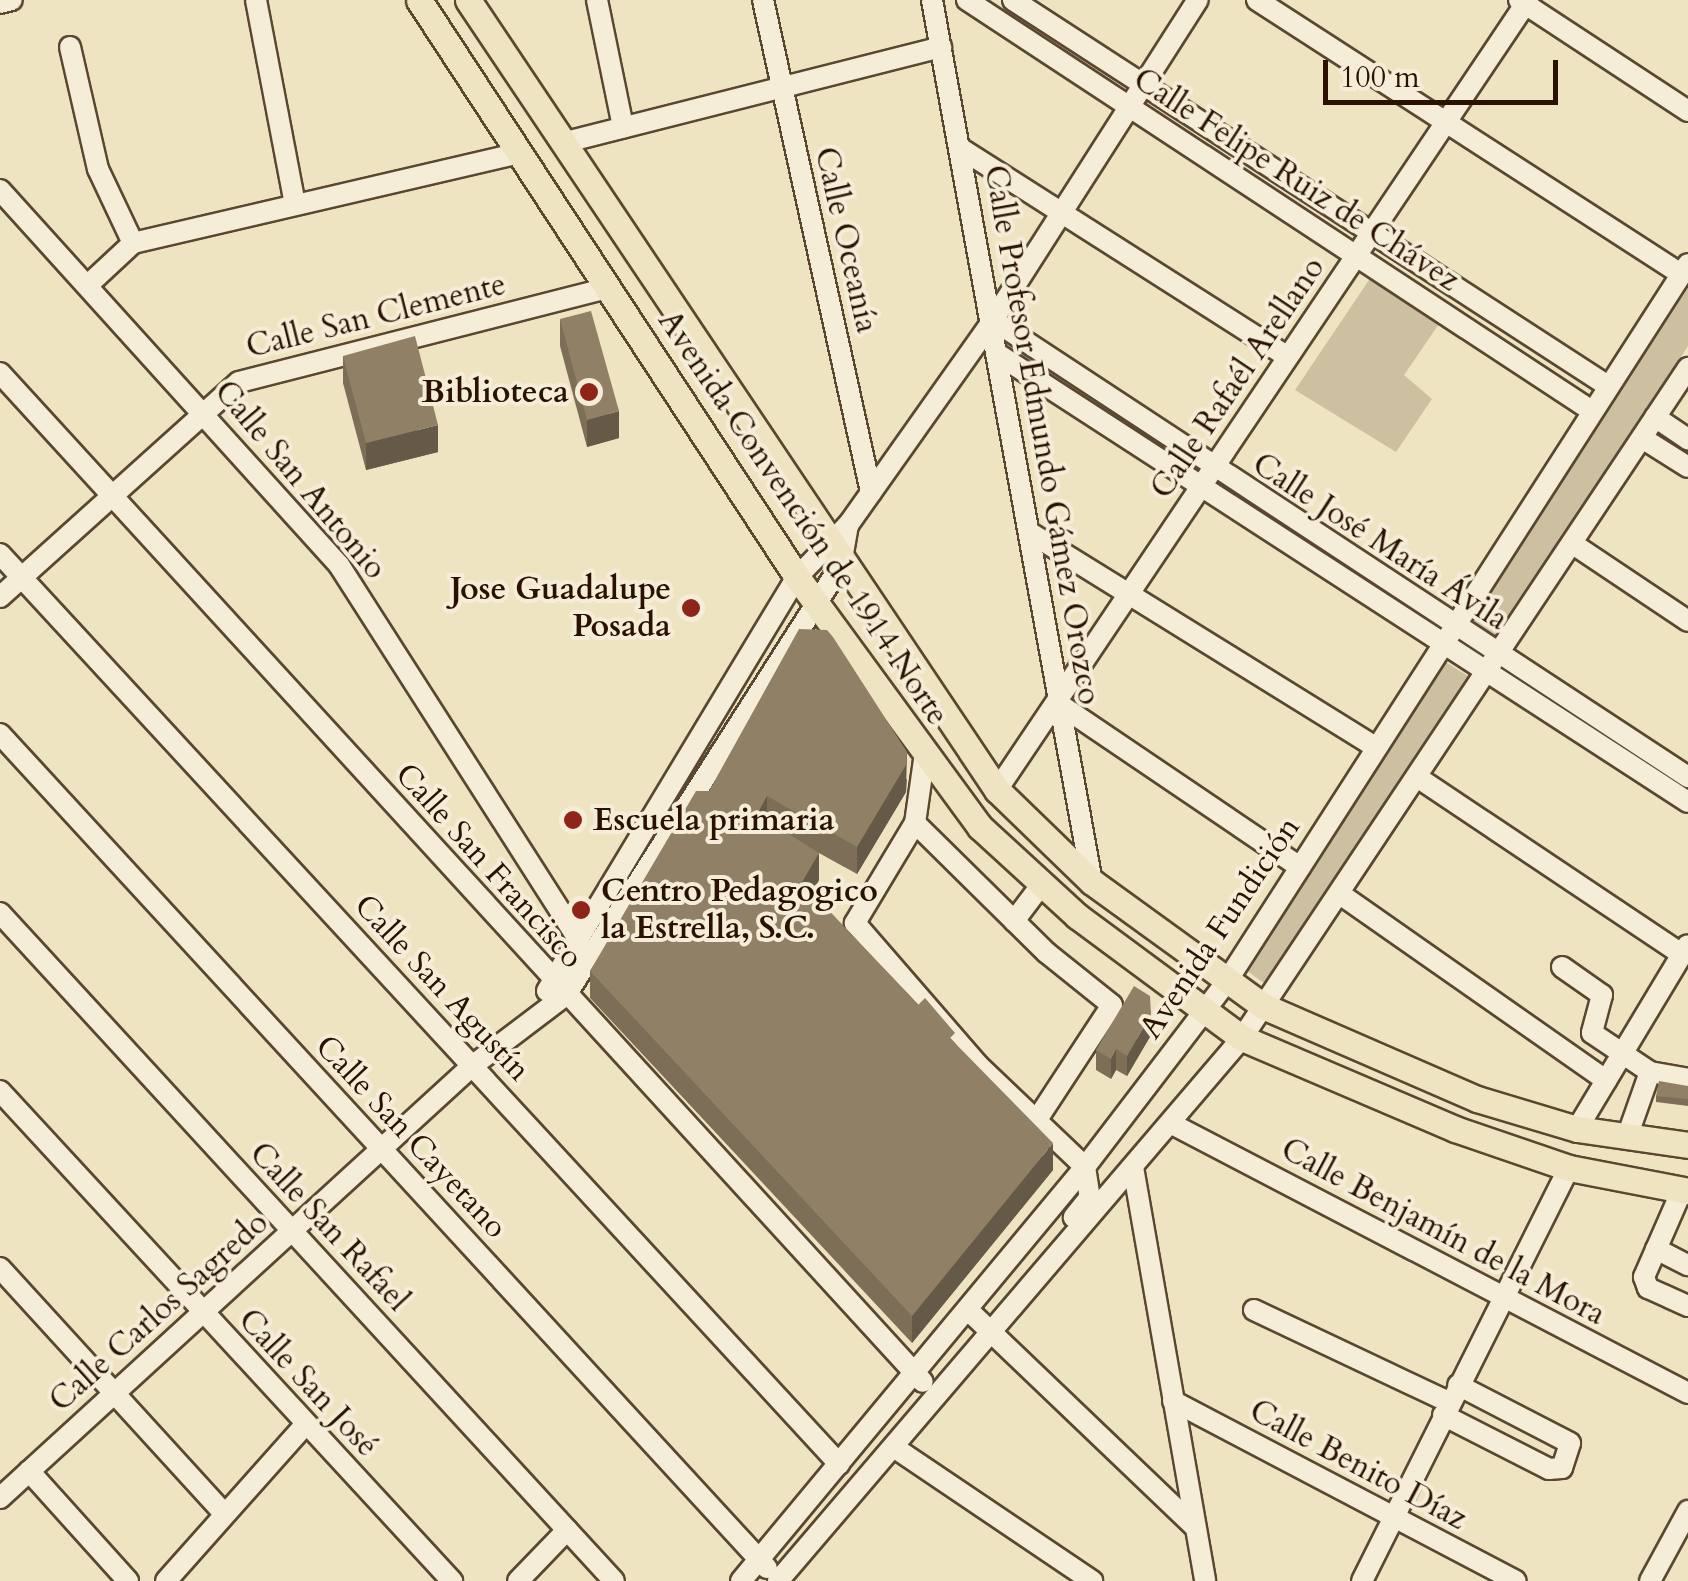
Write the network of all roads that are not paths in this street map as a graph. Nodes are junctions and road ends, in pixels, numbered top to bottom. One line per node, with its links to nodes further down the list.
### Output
1 (12, 0): 13 (street)
2 (256, 0): 26 (street)
3 (420, 0): 24 (main road, Avenida Convención de 1914 Norte)
4 (468, 0): 22 (main road, Avenida Convención de 1914 Norte)
5 (597, 0): 21 (street)
6 (763, 0): 17 (street, Calle Oceanía)
7 (932, 0): 14 (street, Calle Profesor Edmundo Gámez Orozco)
8 (967, 0): 18 (street, Calle Felipe Ruiz de Chávez)
9 (1013, 0): 16 (street, Calle Felipe Ruiz de Chávez)
10 (1198, 0): 16 (street, Calle Carlos Sagredo)
11 (1257, 0): 20 (street)
12 (1524, 1): 19 (street); 20 (street, Calle Rafaél Arellano)
13 (0, 3)
14 (941, 46): 17 (street); 23 (street, Calle Profesor Edmundo Gámez Orozco)
15 (70, 47): 29 (street)
16 (1144, 85): 18 (street, Calle Carlos Sagredo); 28 (street, Calle Felipe Ruiz de Chávez)
17 (781, 87): 21 (street); 47 (street, Calle Oceanía)
18 (1130, 107): 27 (street, Calle Carlos Sagredo); 30 (street, Calle Felipe Ruiz de Chávez)
19 (1688, 111)
20 (1447, 123): 28 (street, Calle Rafaél Arellano); 31 (street)
21 (623, 127): 22 (street)
22 (566, 142): 52 (main road, Avenida Convención de 1914 Norte)
23 (960, 148): 27 (street); 34 (street, Calle Profesor Edmundo Gámez Orozco)
24 (520, 154): 26 (street); 33 (main road, Avenida Convención de 1914 Norte)
25 (0, 190): 32 (street, Calle San Antonio)
26 (295, 204): 29 (street)
27 (1062, 212): 34 (street, Calle Carlos Sagredo); 36 (street)
28 (1373, 234): 30 (street, Calle Rafaél Arellano); 39 (street, Calle Felipe Ruiz de Chávez)
29 (133, 243): 32 (street)
30 (1356, 256): 36 (street, Calle Rafaél Arellano); 41 (street, Calle Felipe Ruiz de Chávez)
31 (1684, 269): 39 (street, Avenida Fundición)
32 (88, 285): 40 (street, Calle San Antonio)
33 (607, 288): 40 (street, Calle San Clemente); 54 (main road, Avenida Convención de 1914 Norte)
34 (993, 320): 35 (street, Calle Profesor Edmundo Gámez Orozco); 46 (street, Calle José María Ávila); 47 (street, Calle Carlos Sagredo)
35 (999, 355): 46 (street, Calle José María Ávila); 49 (street, Calle Profesor Edmundo Gámez Orozco)
36 (1286, 355): 46 (street, Calle Rafaél Arellano)
37 (1688, 368): 42 (street)
38 (0, 373): 48 (street, Calle San Francisco)
39 (1608, 386): 41 (street, Avenida Fundición)
40 (204, 408): 48 (street, Calle San Clemente); 81 (street, Calle San Antonio)
41 (1592, 411): 59 (street, Avenida Fundición)
42 (1655, 417): 43 (street); 44 (street)
43 (1642, 438): 45 (street); 50 (street)
44 (1688, 439)
45 (1688, 466)
46 (1206, 477): 55 (street, Calle Rafaél Arellano); 59 (street, Calle José María Ávila)
47 (871, 492): 52 (street, Calle Carlos Sagredo)
48 (110, 494): 53 (street, Calle San Clemente); 85 (street, Calle San Francisco)
49 (1032, 534): 55 (street); 64 (street, Calle Profesor Edmundo Gámez Orozco)
50 (1573, 544): 58 (street); 62 (street)
51 (0, 554): 53 (street, Calle San Agustín)
52 (834, 554): 54 (street, Calle Carlos Sagredo); 57 (street, Calle Carlos Sagredo); 70 (main road, Avenida Convención de 1914 Norte)
53 (22, 577): 56 (street, Calle San Clemente); 90 (street, Calle San Agustín)
54 (797, 577): 57 (main road, Avenida Convención de 1914 Norte); 72 (street, Calle Carlos Sagredo)
55 (1131, 593): 64 (street, Calle Rafaél Arellano); 66 (street)
56 (0, 597)
57 (813, 600): 60 (street, Calle Carlos Sagredo); 61 (main road, Avenida Convención de 1914 Norte)
58 (1688, 621)
59 (1445, 635): 62 (street, Calle José María Ávila); 63 (street, Calle José María Ávila); 66 (street, Avenida Fundición)
60 (788, 640): 61 (main road); 74 (street, Calle Carlos Sagredo)
61 (842, 641): 67 (main road, Avenida Convención de 1914 Norte)
62 (1499, 656): 63 (street); 69 (street, Calle José María Ávila)
63 (1486, 674): 68 (street); 71 (street, Calle José María Ávila)
64 (1059, 704): 70 (street, Calle Rafaél Arellano); 75 (street); 76 (street, Calle Profesor Edmundo Gámez Orozco)
65 (0, 734): 100 (street, Calle San Cayetano)
66 (1374, 747): 75 (street, Avenida Fundición)
67 (925, 753): 73 (street); 77 (main road, Avenida Convención de 1914 Norte)
68 (1417, 777): 78 (street); 82 (street)
69 (1688, 777)
70 (996, 790): 76 (main road, Avenida Convención de 1914 Norte)
71 (1688, 802)
72 (651, 814): 74 (street); 81 (street, Calle Carlos Sagredo)
73 (915, 823): 80 (street); 95 (street)
74 (671, 828): 85 (street, Calle Carlos Sagredo)
75 (1300, 868): 84 (street, Avenida Fundición)
76 (1092, 882): 84 (main road, Avenida Convención de 1914 Norte)
77 (1042, 884): 80 (street); 87 (main road, Avenida Convención de 1914 Norte)
78 (1340, 894): 86 (street); 93 (street)
79 (0, 914): 105 (street, Calle San Rafael)
80 (1014, 921): 95 (street)
81 (578, 940): 85 (street, Calle Carlos Sagredo)
82 (1685, 949): 89 (street)
83 (1562, 967): 89 (street)
84 (1226, 981): 86 (main road, Avenida Convención de 1914 Norte); 87 (street, Avenida Fundición)
85 (559, 987): 90 (street, Calle Carlos Sagredo); 116 (street, Calle San Francisco)
86 (1262, 1006): 88 (street); 97 (main road, Avenida Convención de 1914 Norte)
87 (1202, 1013): 88 (main road, Avenida Convención de 1914 Norte); 101 (street, Avenida Fundición)
88 (1242, 1038): 96 (street); 103 (main road, Avenida Convención de 1914 Norte)
89 (1622, 1055): 91 (street); 93 (street)
90 (472, 1066): 100 (street, Calle Carlos Sagredo); 126 (street, Calle San Agustín)
91 (1650, 1072): 92 (street); 98 (street)
92 (1688, 1079)
93 (1606, 1080): 97 (street)
94 (0, 1091): 114 (street, Calle San José)
95 (1036, 1121): 101 (street)
96 (1170, 1123): 102 (street); 110 (street, Calle Benjamín de la Mora)
97 (1578, 1128): 98 (main road, Avenida Convención de 1914 Norte)
98 (1628, 1137): 99 (main road, Avenida Convención de 1914 Norte)
99 (1688, 1145)
100 (382, 1150): 105 (street, Calle Carlos Sagredo); 134 (street, Calle San Cayetano)
101 (1084, 1167): 107 (street); 112 (street, Avenida Fundición)
102 (1133, 1167): 107 (street); 120 (street)
103 (1569, 1168): 104 (main road, Avenida Convención de 1914 Norte); 110 (street)
104 (1685, 1191): 106 (street)
105 (292, 1231): 114 (street, Calle Carlos Sagredo); 133 (street, Calle San Rafael)
106 (1656, 1249): 108 (street); 111 (street)
107 (1055, 1260): 115 (street)
108 (1688, 1265)
109 (0, 1268): 118 (street)
110 (1503, 1298): 117 (street, Calle Benjamín de la Mora); 121 (street)
111 (1688, 1306)
112 (968, 1310): 115 (street); 116 (street, Avenida Fundición)
113 (1254, 1310): 121 (street)
114 (203, 1313): 118 (street, Calle Carlos Sagredo); 123 (street, Calle San José)
115 (992, 1334): 119 (street); 132 (street)
116 (916, 1374): 119 (street, Calle San Francisco); 126 (street, Avenida Fundición)
117 (1688, 1393)
118 (114, 1394): 127 (street, Calle Carlos Sagredo); 130 (street)
119 (937, 1397): 125 (street)
120 (1173, 1401): 131 (street, Calle Benito Díaz); 132 (street)
121 (1450, 1401): 122 (street); 124 (street); 131 (street)
122 (1517, 1415): 124 (street); 124 (street)
123 (305, 1425): 130 (street); 137 (street, Calle San José)
124 (1503, 1446)
125 (895, 1448): 141 (street); 142 (street)
126 (839, 1464): 134 (street, Avenida Fundición)
127 (29, 1471): 128 (street, Calle Carlos Sagredo); 135 (street)
128 (0, 1498)
129 (1688, 1511): 146 (street)
130 (225, 1514): 136 (street)
131 (1393, 1518): 144 (street); 145 (street, Calle Benito Díaz)
132 (1195, 1527): 143 (street)
133 (567, 1530): 138 (street); 139 (street, Calle San Rafael)
134 (759, 1560): 140 (street, Avenida Fundición); 141 (street, Calle San Cayetano)
135 (128, 1581)
136 (166, 1581)
137 (452, 1581)
138 (518, 1581)
139 (614, 1581)
140 (741, 1581)
141 (778, 1581)
142 (1092, 1581)
143 (1204, 1581)
144 (1362, 1581)
145 (1516, 1581)
146 (1650, 1581)

